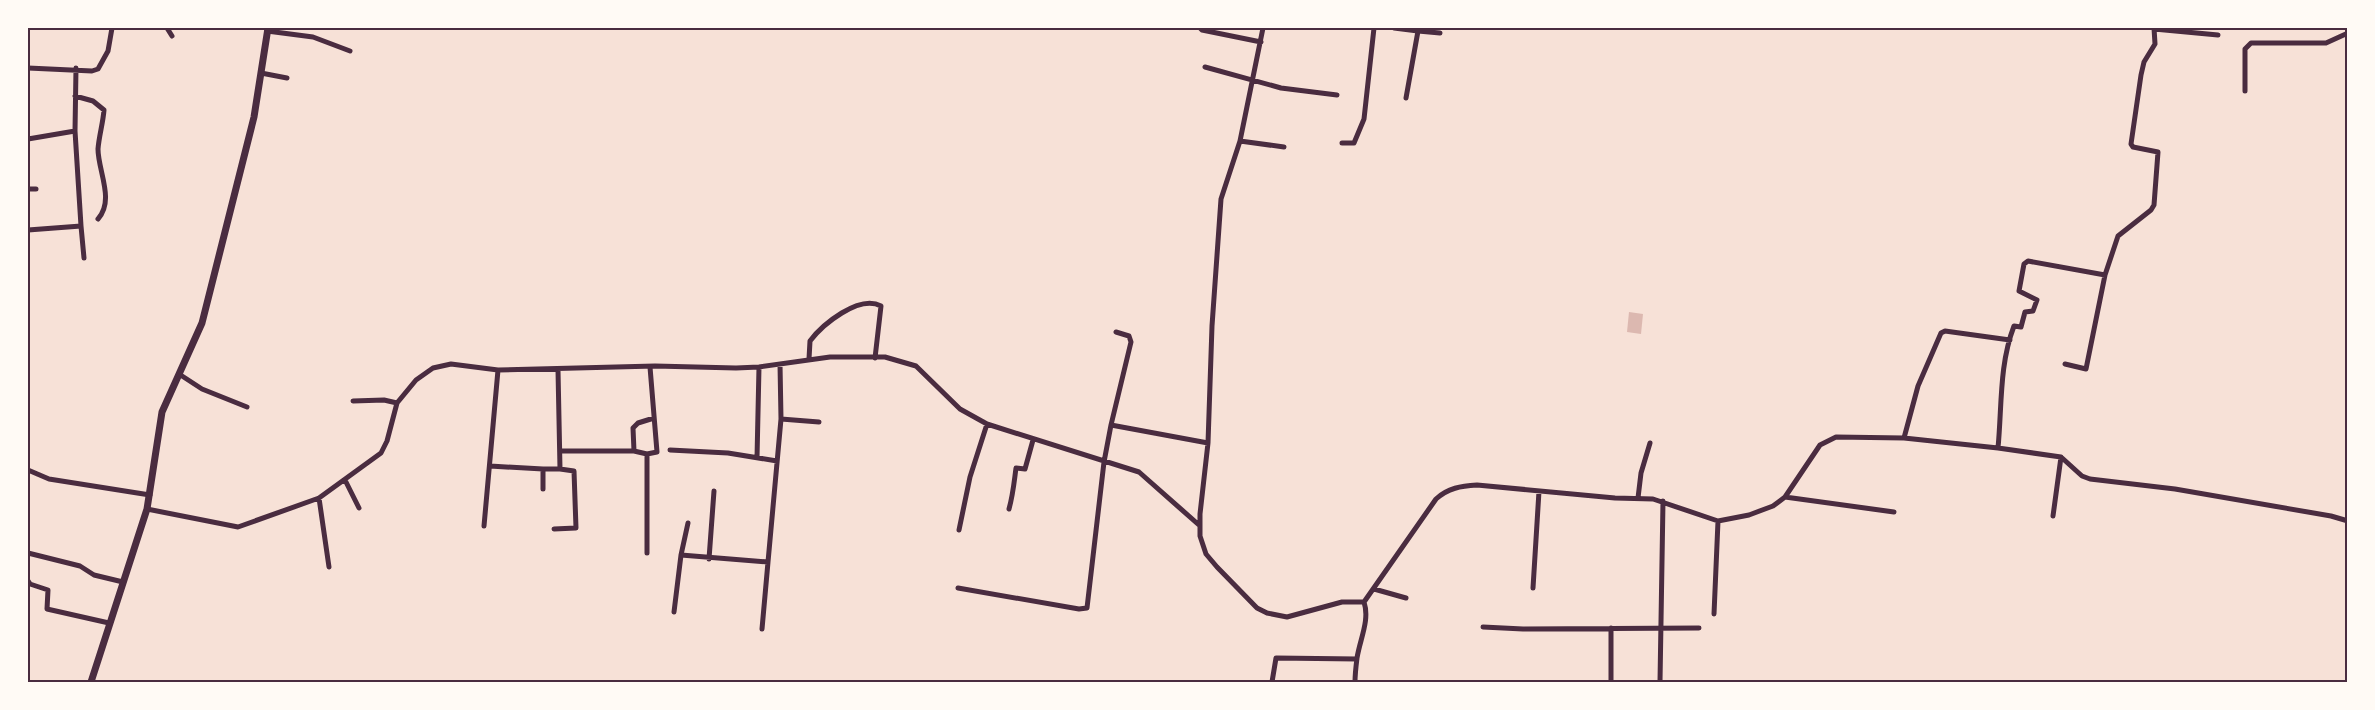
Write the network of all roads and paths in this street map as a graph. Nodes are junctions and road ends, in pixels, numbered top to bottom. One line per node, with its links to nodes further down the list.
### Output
1 (112, 28): 18 (street)
2 (167, 28): 13 (street)
3 (1200, 28): 14 (street)
4 (1263, 28): 14 (street)
5 (1374, 28): 29 (street)
6 (1394, 28): 9 (street)
7 (2154, 28): 12 (street); 37 (street)
8 (268, 29): 15 (street); 19 (street)
9 (1418, 31): 10 (street); 25 (street)
10 (1440, 33)
11 (2348, 33): 22 (street)
12 (2218, 35)
13 (172, 36)
14 (1261, 42): 21 (street)
15 (350, 51)
16 (1206, 66): 21 (street)
17 (28, 68): 18 (street)
18 (76, 68): 24 (street)
19 (261, 73): 20 (street); 48 (street)
20 (287, 78)
21 (1252, 79): 23 (street); 28 (street)
22 (2245, 91)
23 (1337, 95)
24 (75, 96): 26 (street); 33 (street)
25 (1406, 98)
26 (75, 131): 27 (street); 34 (street)
27 (28, 139)
28 (1240, 140): 30 (street); 59 (street)
29 (1342, 143)
30 (1284, 147)
31 (28, 189): 32 (street)
32 (36, 189)
33 (98, 219)
34 (81, 226): 35 (street); 36 (street)
35 (28, 230)
36 (84, 258)
37 (2105, 275): 39 (street); 43 (street)
38 (1116, 332): 56 (street)
39 (2010, 340): 57 (street); 61 (street)
40 (875, 358): 41 (street); 41 (street); 55 (street)
41 (809, 359): 42 (street)
42 (780, 364): 45 (street); 53 (street)
43 (2065, 364)
44 (650, 367): 45 (street); 47 (street); 52 (street)
45 (759, 367): 67 (street)
46 (498, 370): 47 (street); 50 (street); 70 (street)
47 (558, 370): 63 (street)
48 (178, 377): 51 (street); 78 (street)
49 (353, 401): 50 (street)
50 (397, 403): 74 (street)
51 (247, 407)
52 (654, 418): 64 (street); 65 (street)
53 (781, 419): 54 (street); 68 (street)
54 (819, 422)
55 (988, 424): 58 (street); 94 (street)
56 (1110, 425): 59 (street); 69 (street)
57 (1904, 438): 61 (street); 79 (street)
58 (1033, 440): 69 (street); 85 (street)
59 (1208, 443): 91 (street)
60 (1650, 443): 81 (street)
61 (1998, 448): 66 (street)
62 (670, 450): 67 (street)
63 (561, 451): 64 (street); 72 (street)
64 (634, 451): 65 (street)
65 (647, 454): 96 (street)
66 (2061, 457): 87 (street); 89 (street)
67 (758, 458): 68 (street)
68 (777, 461): 99 (street)
69 (1104, 462): 91 (street); 103 (street)
70 (490, 466): 71 (street); 92 (street)
71 (543, 469): 72 (street); 75 (street)
72 (560, 469): 93 (street)
73 (28, 470): 78 (street)
74 (345, 480): 80 (street); 83 (street)
75 (543, 490)
76 (714, 491): 98 (street)
77 (1539, 491): 81 (street); 104 (street); 105 (street)
78 (150, 495): 84 (street)
79 (1785, 497): 86 (street); 88 (street)
80 (319, 498): 84 (street); 100 (street)
81 (1638, 498): 82 (street)
82 (1664, 501): 88 (street); 113 (street)
83 (359, 508)
84 (147, 509): 102 (street)
85 (1009, 509)
86 (1894, 512)
87 (2053, 516)
88 (1718, 521): 109 (street)
89 (2348, 521)
90 (688, 523): 97 (street)
91 (1200, 525): 107 (street)
92 (484, 526)
93 (554, 529)
94 (959, 530)
95 (28, 553): 102 (street)
96 (647, 553)
97 (681, 555): 98 (street); 108 (street)
98 (710, 559): 99 (street)
99 (768, 562): 115 (street)
100 (329, 567)
101 (28, 581): 110 (street)
102 (122, 582): 110 (street)
103 (958, 588)
104 (1533, 588)
105 (1374, 589): 106 (street); 107 (street)
106 (1406, 598)
107 (1364, 602): 116 (street)
108 (674, 612)
109 (1714, 614)
110 (109, 623): 117 (street)
111 (1483, 627): 112 (street)
112 (1611, 628): 113 (street); 120 (street)
113 (1661, 628): 114 (street); 121 (street)
114 (1699, 628)
115 (762, 629)
116 (1357, 658): 118 (street); 119 (street)
117 (91, 682)
118 (1272, 682)
119 (1355, 682)
120 (1612, 682)
121 (1660, 682)

